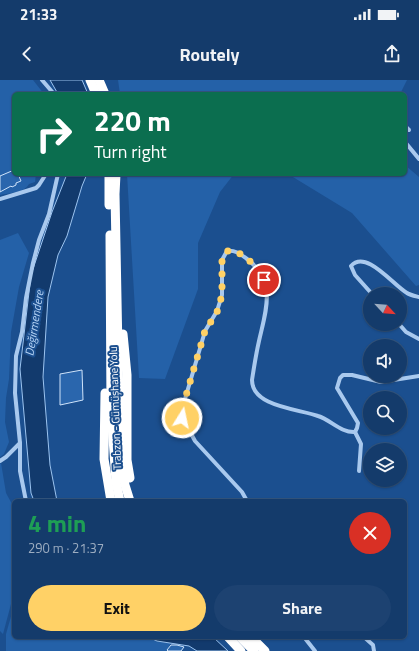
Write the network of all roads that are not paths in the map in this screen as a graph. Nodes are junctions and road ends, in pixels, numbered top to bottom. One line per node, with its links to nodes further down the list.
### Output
1 (42, 80): 4 (street)
2 (90, 80): 5 (highway)
3 (99, 80): 6 (highway)
4 (52, 92)
5 (95, 92)
6 (104, 92)
7 (407, 144): 8 (street)
8 (419, 159)
9 (45, 176): 13 (street)
10 (58, 176): 24 (street)
11 (109, 176): 19 (highway, Trabzon - Gümüşhane Yolu)
12 (116, 176): 16 (highway, Trabzon - Gümüşhane Yolu)
13 (0, 198)
14 (366, 287): 15 (street)
15 (401, 287)
16 (117, 290): 30 (highway, Trabzon - Gümüşhane Yolu); 31 (highway, Trabzon - Gümüşhane Yolu)
17 (407, 292): 18 (street)
18 (419, 297)
19 (110, 312): 28 (highway, Trabzon - Gümüşhane Yolu); 29 (highway, Trabzon - Gümüşhane Yolu)
20 (405, 331): 21 (street)
21 (419, 339)
22 (419, 376): 23 (street)
23 (355, 432): 26 (street); 32 (street)
24 (20, 443): 25 (street); 27 (street)
25 (0, 461)
26 (360, 471)
27 (26, 499)
28 (111, 499)
29 (120, 499)
30 (129, 499)
31 (135, 499)
32 (246, 499)
33 (223, 639): 39 (highway)
34 (230, 639): 40 (highway)
35 (242, 639): 41 (highway)
36 (253, 639): 42 (highway)
37 (306, 639): 43 (street)
38 (366, 639): 44 (street)
39 (234, 651)
40 (241, 651)
41 (254, 651)
42 (265, 651)
43 (315, 651)
44 (374, 651)

